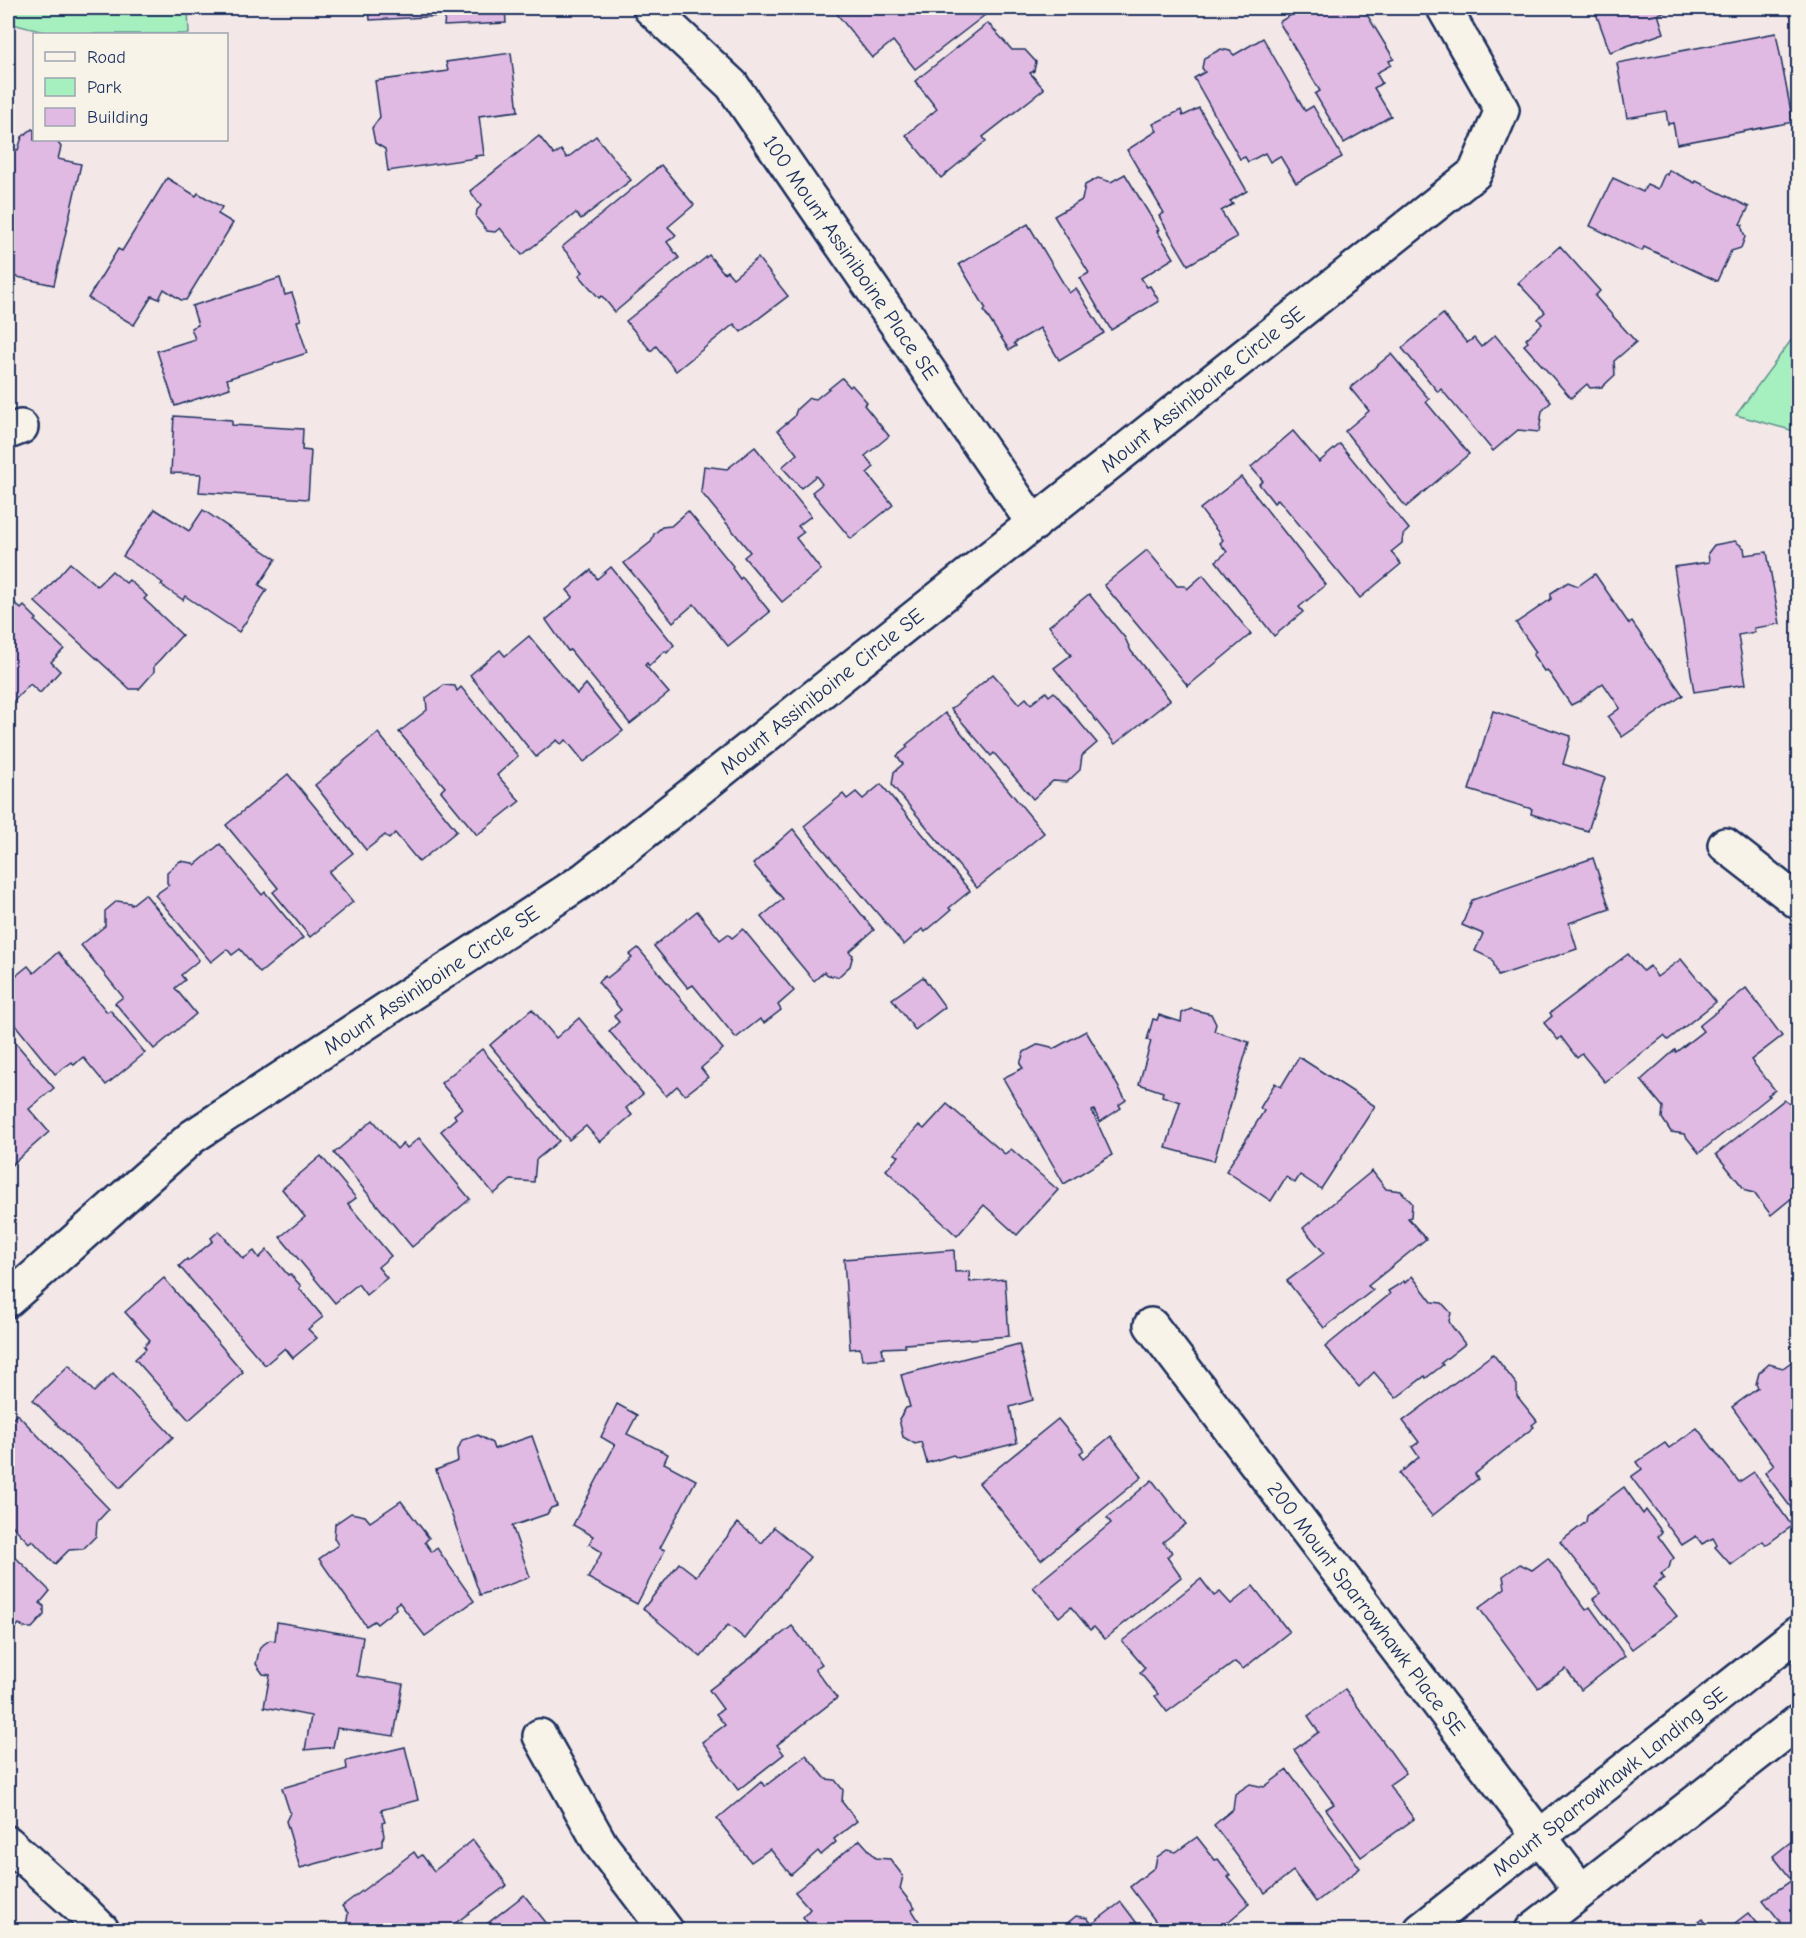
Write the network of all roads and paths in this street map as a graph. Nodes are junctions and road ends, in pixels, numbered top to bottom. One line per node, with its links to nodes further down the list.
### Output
1 (650, 8): 3 (street, 100 Mount Assiniboine Place SE)
2 (1443, 8): 3 (street, Mount Assiniboine Circle SE)
3 (1034, 524): 6 (street, Mount Assiniboine Circle SE)
4 (1725, 844): 5 (street)
5 (1798, 902)
6 (8, 1300)
7 (1151, 1324): 11 (street, 200 Mount Sparrowhawk Place SE)
8 (1798, 1633): 11 (street, Mount Sparrowhawk Landing SE)
9 (1798, 1722): 13 (street)
10 (540, 1736): 15 (street)
11 (1540, 1837): 13 (street, 200 Mount Sparrowhawk Place SE); 16 (street, Mount Sparrowhawk Landing SE)
12 (8, 1843): 14 (street)
13 (1581, 1891): 17 (street)
14 (102, 1930)
15 (666, 1930)
16 (1421, 1930)
17 (1532, 1930)

